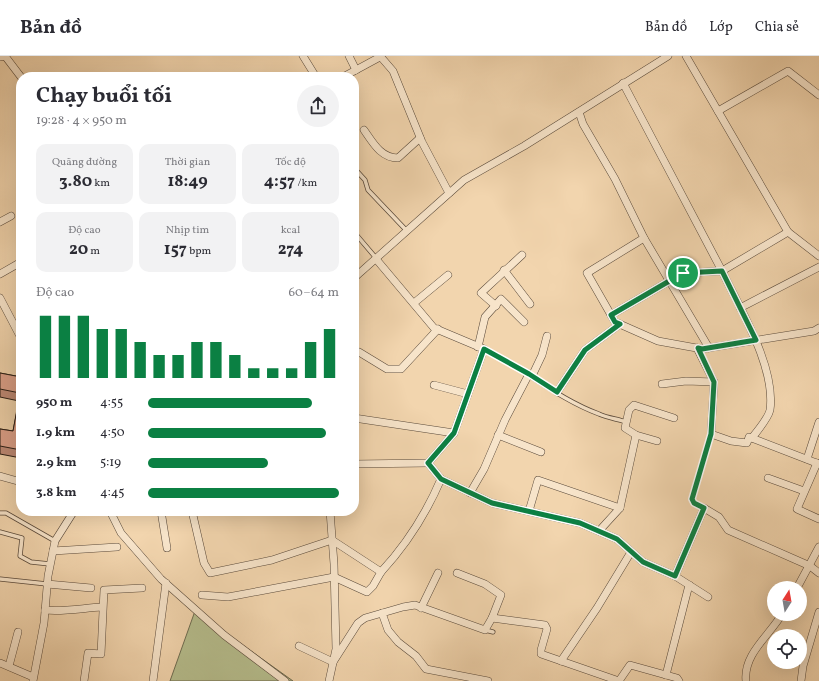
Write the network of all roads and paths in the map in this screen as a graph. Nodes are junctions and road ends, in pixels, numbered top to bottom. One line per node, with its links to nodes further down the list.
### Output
1 (303, 56): 9 (street)
2 (349, 56): 7 (street)
3 (380, 56): 7 (street); 16 (street)
4 (668, 56): 11 (street)
5 (686, 56): 13 (street)
6 (0, 57): 8 (street)
7 (356, 70): 10 (street)
8 (17, 72)
9 (313, 72)
10 (352, 72)
11 (623, 83): 14 (street); 31 (street)
12 (819, 95): 13 (street)
13 (718, 111): 22 (street)
14 (579, 112): 18 (street); 24 (street)
15 (364, 130): 16 (street)
16 (420, 138): 18 (street)
17 (359, 173): 21 (lane)
18 (449, 193): 21 (street)
19 (11, 216): 20 (street)
20 (0, 222)
21 (406, 230): 27 (street)
22 (788, 232): 26 (street); 31 (street)
23 (359, 238): 27 (lane)
24 (644, 238): 35 (street); 41 (street)
25 (522, 255): 30 (street)
26 (819, 256)
27 (376, 259): 33 (street); 37 (street)
28 (16, 265): 32 (street)
29 (819, 267): 40 (street)
30 (504, 270): 38 (street); 39 (street)
31 (722, 271): 35 (street); 40 (street)
32 (0, 274)
33 (359, 274)
34 (448, 275): 37 (street)
35 (669, 281): 41 (street); 51 (street)
36 (0, 298): 43 (street)
37 (414, 304): 46 (street)
38 (530, 304)
39 (496, 306): 42 (street); 49 (street)
40 (740, 308): 48 (street)
41 (611, 315): 44 (street)
42 (524, 322)
43 (16, 324)
44 (620, 324): 50 (street); 57 (street)
45 (819, 328): 48 (street)
46 (438, 329): 49 (street); 52 (street)
47 (547, 336): 53 (street)
48 (756, 340): 51 (street); 67 (street)
49 (481, 348): 53 (lane); 58 (street)
50 (698, 348): 51 (street); 54 (street)
51 (709, 348)
52 (359, 352)
53 (531, 375): 57 (lane); 65 (street)
54 (714, 382): 55 (street); 64 (street)
55 (662, 384)
56 (434, 385): 58 (street)
57 (557, 392): 61 (lane)
58 (468, 394): 63 (street)
59 (674, 418): 61 (street)
60 (359, 419): 63 (street)
61 (626, 422): 66 (street)
62 (819, 422): 70 (street)
63 (454, 433): 71 (street)
64 (711, 434): 67 (street); 81 (lane)
65 (498, 435): 69 (street); 79 (street)
66 (636, 435): 68 (street); 80 (street)
67 (752, 438): 70 (street)
68 (657, 441)
69 (541, 452)
70 (807, 459): 72 (street)
71 (428, 463): 73 (street); 76 (street)
72 (818, 463): 78 (street)
73 (359, 464)
74 (0, 476): 77 (street)
75 (768, 478): 78 (street)
76 (441, 479): 79 (street); 101 (street)
77 (16, 481)
78 (804, 491): 89 (street)
79 (470, 493): 82 (street)
80 (620, 508): 82 (street); 90 (street)
81 (704, 508): 100 (street); 105 (street)
82 (529, 511): 90 (street)
83 (0, 513): 92 (lane)
84 (71, 516): 92 (street)
85 (112, 516): 109 (street)
86 (162, 516): 96 (street)
87 (193, 516): 93 (street)
88 (330, 516): 93 (street)
89 (819, 519)
90 (599, 531): 98 (street)
91 (0, 532): 99 (lane)
92 (55, 540): 97 (street)
93 (332, 540): 101 (street); 106 (street)
94 (117, 547): 97 (street)
95 (819, 547): 100 (street)
96 (167, 548)
97 (53, 551): 99 (street)
98 (631, 552): 105 (street); 127 (street)
99 (50, 564): 110 (street)
100 (807, 565): 104 (street); 108 (street)
101 (381, 572): 106 (street)
102 (438, 573): 117 (street)
103 (457, 573): 121 (street)
104 (819, 573)
105 (675, 576): 111 (street)
106 (334, 578): 114 (street); 128 (street)
107 (0, 579): 110 (lane)
108 (800, 581)
109 (166, 583): 134 (street); 135 (street)
110 (47, 584): 112 (street); 118 (street)
111 (689, 585): 115 (street); 131 (street)
112 (91, 588)
113 (142, 588): 116 (street)
114 (202, 595)
115 (708, 597)
116 (102, 607): 118 (street); 133 (street)
117 (421, 608): 120 (street); 123 (street)
118 (45, 610): 132 (street)
119 (819, 612): 140 (street)
120 (382, 613): 128 (street); 137 (street)
121 (492, 618): 123 (street); 127 (street)
122 (778, 621): 139 (street)
123 (485, 630): 125 (lane)
124 (18, 632): 130 (street)
125 (493, 632)
126 (299, 646): 128 (street)
127 (561, 661): 131 (street)
128 (333, 662): 136 (street)
129 (0, 663): 130 (street)
130 (9, 666): 132 (street)
131 (666, 676): 138 (street)
132 (33, 679)
133 (84, 681)
134 (153, 681)
135 (285, 681)
136 (329, 681)
137 (488, 681)
138 (680, 681)
139 (746, 681)
140 (802, 681)

